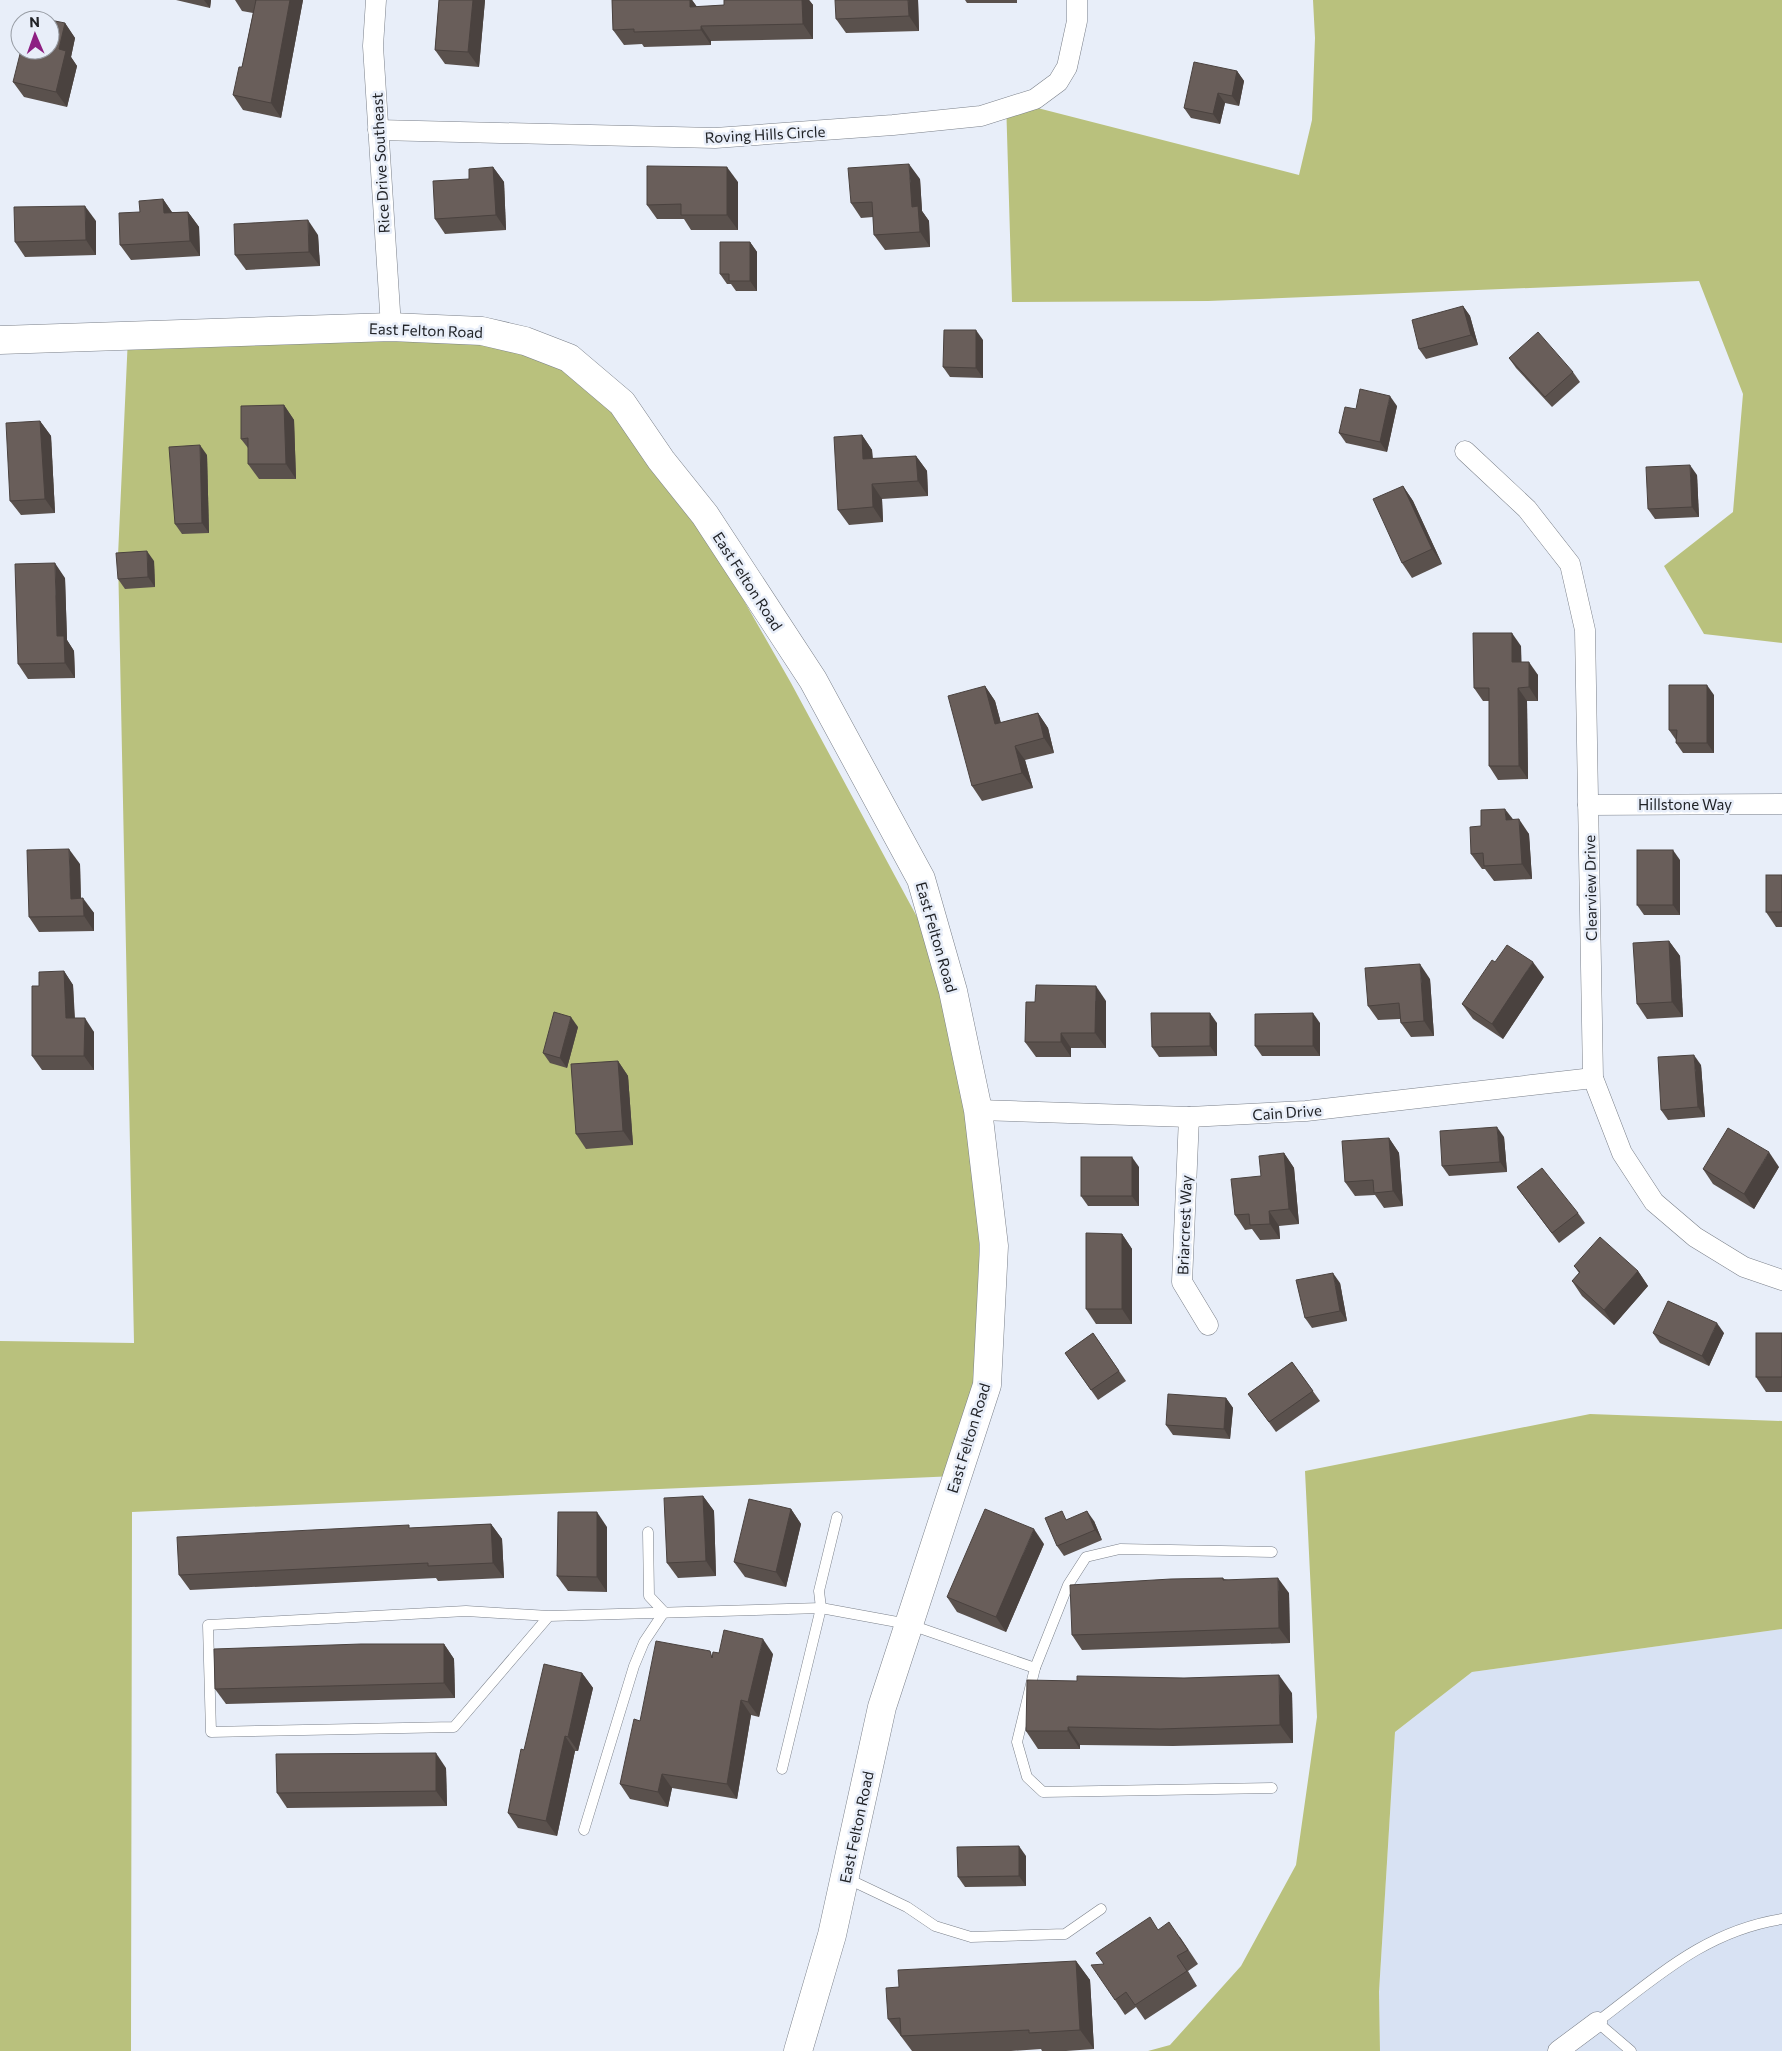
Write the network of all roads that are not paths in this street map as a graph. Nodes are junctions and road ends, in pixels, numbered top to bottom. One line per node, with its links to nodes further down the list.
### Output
1 (376, 0): 3 (street, Rice Drive Southeast)
2 (1077, 0): 3 (street, Roving Hills Circle)
3 (378, 130): 4 (street, Rice Drive Southeast)
4 (391, 327): 5 (street, East Felton Road); 10 (street, East Felton Road)
5 (0, 340)
6 (1465, 451): 8 (street, Clearview Drive)
7 (1782, 804): 8 (street, Hillstone Way)
8 (1588, 805): 9 (street, Clearview Drive)
9 (1593, 1078): 11 (street, Cain Drive); 12 (street, Clearview Drive)
10 (978, 1110): 11 (street, Cain Drive); 20 (street, East Felton Road)
11 (1189, 1117): 13 (street, Briarcrest Way)
12 (1782, 1280)
13 (1208, 1325)
14 (837, 1517): 17 (lane)
15 (648, 1532): 18 (lane)
16 (1272, 1552): 21 (lane)
17 (821, 1608): 18 (lane); 20 (lane); 22 (lane)
18 (664, 1612): 19 (lane); 24 (lane)
19 (549, 1616): 19 (lane)
20 (908, 1624): 21 (lane); 25 (street, East Felton Road)
21 (1035, 1668): 23 (lane)
22 (782, 1769)
23 (1272, 1788)
24 (584, 1830)
25 (845, 1877): 26 (lane); 29 (street, East Felton Road)
26 (1101, 1909)
27 (1782, 1919): 28 (lane)
28 (1597, 2022): 30 (street); 31 (lane)
29 (798, 2051)
30 (1558, 2051)
31 (1631, 2051)

